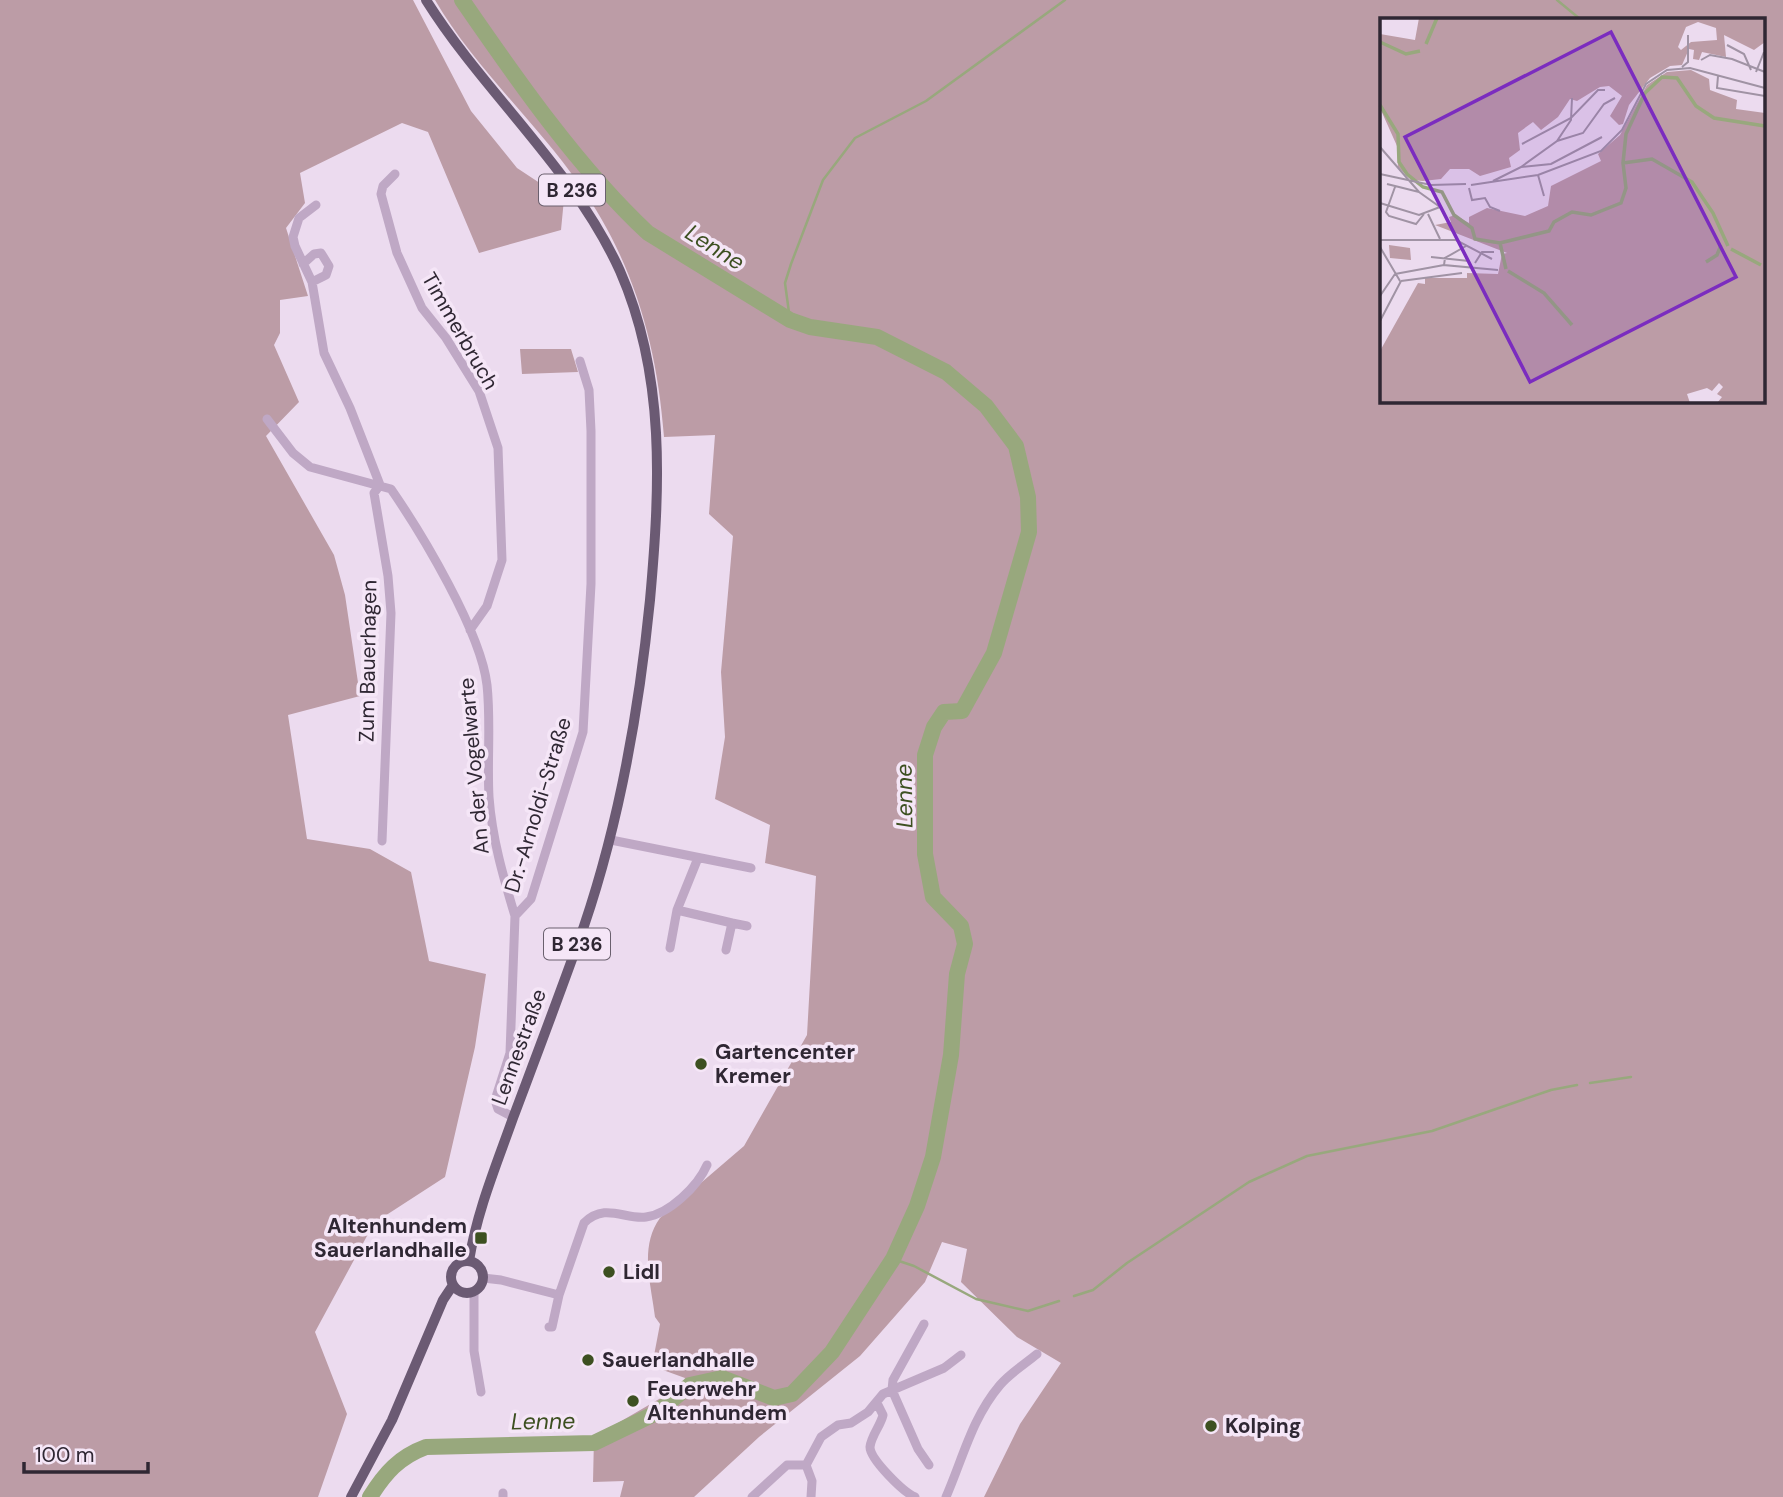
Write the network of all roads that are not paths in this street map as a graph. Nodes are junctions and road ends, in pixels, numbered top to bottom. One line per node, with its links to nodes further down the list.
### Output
1 (426, 0): 10 (main road, Lennestraße / B 236)
2 (395, 174): 9 (street, Timmerbruch)
3 (316, 205): 4 (street)
4 (303, 264): 5 (street); 5 (street)
5 (312, 282): 8 (street)
6 (580, 360): 15 (street, Dr.-Arnoldi-Straße)
7 (267, 419): 8 (street)
8 (380, 485): 9 (street, An der Vogelwarte); 11 (street, Zum Bauerhagen)
9 (470, 630): 15 (street, An der Vogelwarte)
10 (611, 840): 12 (street); 20 (main road, Lennestraße / B 236)
11 (382, 841)
12 (698, 858): 13 (street); 14 (street)
13 (751, 868)
14 (677, 910): 16 (street); 18 (street)
15 (514, 916): 20 (street, Dr.-Arnoldi-Straße)
16 (732, 923): 17 (street); 19 (street)
17 (747, 926)
18 (670, 948)
19 (726, 950)
20 (513, 1117): 22 (main road, Lennestraße / B 236)
21 (707, 1165): 26 (street)
22 (469, 1261): 23 (main road); 24 (main road, B 236)
23 (483, 1278): 25 (main road); 26 (street)
24 (453, 1284): 25 (main road); 37 (main road, B 236)
25 (474, 1292): 32 (street)
26 (559, 1295): 28 (street)
27 (924, 1324): 31 (street)
28 (549, 1326)
29 (1038, 1354): 41 (street)
30 (961, 1355): 31 (street)
31 (892, 1390): 33 (street); 35 (street)
32 (481, 1392)
33 (877, 1403): 34 (street); 36 (street)
34 (806, 1465): 38 (street); 39 (street)
35 (929, 1465)
36 (903, 1495): 40 (street)
37 (351, 1497)
38 (752, 1497)
39 (811, 1497)
40 (915, 1497)
41 (946, 1497)

